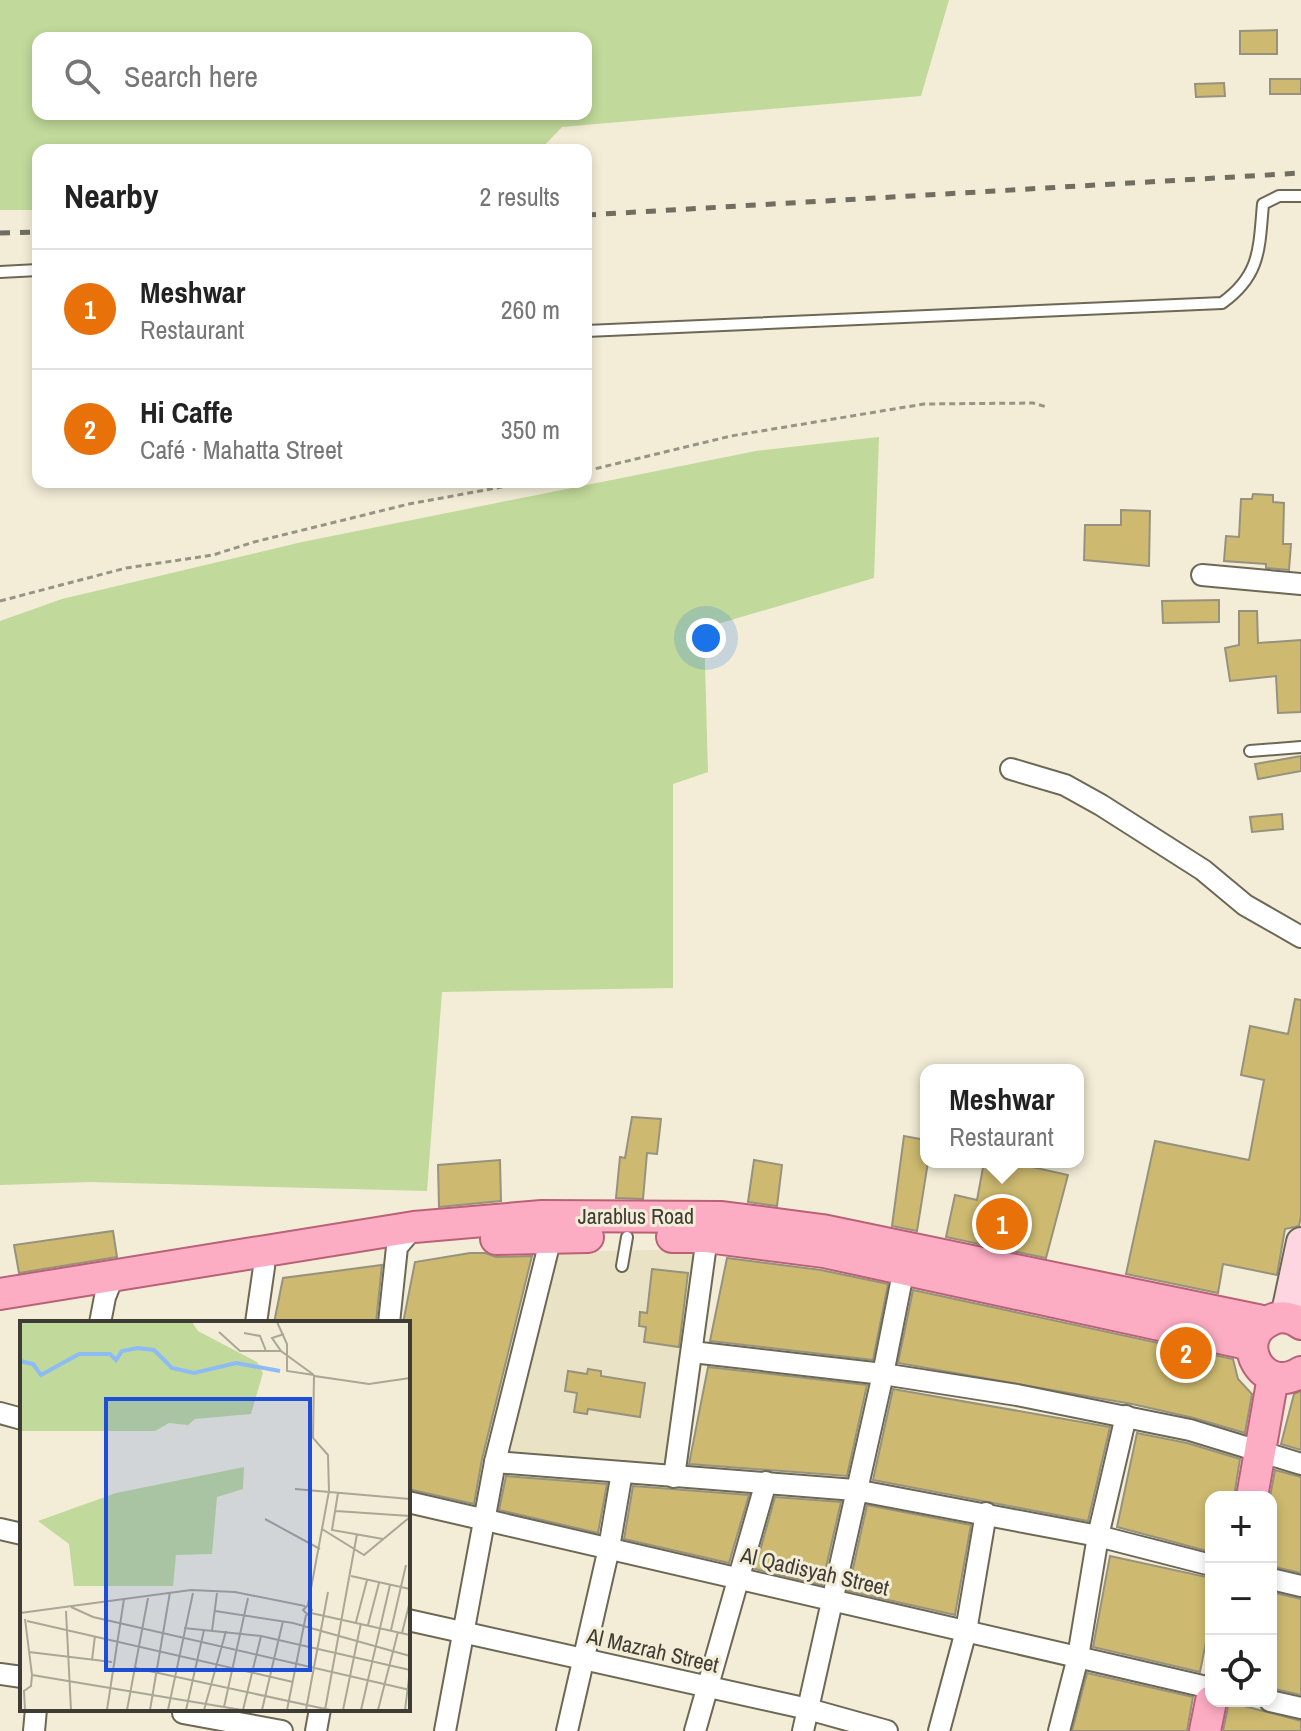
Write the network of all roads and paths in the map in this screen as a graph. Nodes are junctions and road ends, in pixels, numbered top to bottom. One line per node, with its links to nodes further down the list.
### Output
1 (1301, 196): 4 (lane)
2 (32, 270): 3 (lane)
3 (0, 272)
4 (592, 331)
5 (1047, 407): 6 (path)
6 (592, 470)
7 (496, 488): 10 (path)
8 (1202, 575): 9 (street)
9 (1301, 584)
10 (0, 601)
11 (1301, 747): 12 (lane)
12 (1250, 751)
13 (1011, 769): 14 (street)
14 (1301, 937)
15 (405, 1237): 16 (main road, Jarablus Road); 19 (main road, Jarablus Road); 22 (main road, Jarablus Road); 25 (street); 26 (main road, Jarablus Road)
16 (551, 1237): 17 (main road, Jarablus Road); 34 (street)
17 (707, 1237): 20 (main road, Jarablus Road); 27 (street)
18 (1301, 1242): 26 (main road)
19 (264, 1267): 22 (main road, Jarablus Road); 24 (street)
20 (904, 1268): 26 (main road, Jarablus Road); 28 (street)
21 (0, 1294): 22 (main road, Jarablus Road)
22 (106, 1299): 23 (main road, Jarablus Road)
23 (0, 1313)
24 (256, 1321)
25 (389, 1321)
26 (1276, 1327): 29 (main road)
27 (692, 1352): 28 (street); 37 (street)
28 (883, 1374): 31 (street); 39 (street)
29 (1287, 1374): 33 (main road)
30 (0, 1413): 32 (street)
31 (1126, 1416): 33 (street); 46 (street)
32 (20, 1418)
33 (1260, 1452): 35 (street); 40 (main road)
34 (495, 1462): 36 (street); 43 (street)
35 (1301, 1464)
36 (622, 1472): 37 (street); 47 (street)
37 (674, 1477): 38 (street)
38 (766, 1482): 39 (street); 49 (street)
39 (855, 1490): 42 (street); 52 (street)
40 (1253, 1491)
41 (410, 1502): 43 (street, Al Qadisyah Street)
42 (986, 1513): 46 (street); 54 (street)
43 (486, 1520): 47 (street, Al Qadisyah Street); 55 (street)
44 (0, 1529): 45 (street)
45 (20, 1534)
46 (1098, 1536): 48 (street); 56 (street)
47 (609, 1548): 49 (street, Al Qadisyah Street); 57 (street)
48 (1205, 1563)
49 (739, 1578): 52 (street, Al Qadisyah Street); 60 (street)
50 (1277, 1580): 51 (street)
51 (1301, 1586)
52 (832, 1600): 54 (street, Al Qadisyah Street); 65 (street)
53 (410, 1620): 55 (street, Al Mazrah Street)
54 (966, 1631): 56 (street, Al Qadisyah Street); 77 (street)
55 (464, 1633): 57 (street, Al Mazrah Street); 72 (street)
56 (1078, 1657): 61 (street, Al Qadisyah Street); 78 (street)
57 (583, 1659): 60 (street, Al Mazrah Street); 73 (street)
58 (0, 1674): 59 (street)
59 (20, 1677)
60 (708, 1687): 65 (street, Al Mazrah Street); 74 (street)
61 (1205, 1687)
62 (1277, 1703): 64 (street)
63 (1210, 1707): 79 (main road)
64 (1301, 1708)
65 (808, 1709): 75 (street); 76 (street, Al Mazrah Street)
66 (36, 1711): 69 (street)
67 (320, 1711): 71 (street)
68 (182, 1718): 70 (street)
69 (34, 1731)
70 (282, 1731)
71 (316, 1731)
72 (445, 1731)
73 (567, 1731)
74 (695, 1731)
75 (803, 1731)
76 (887, 1731)
77 (939, 1731)
78 (1059, 1731)
79 (1205, 1731)

